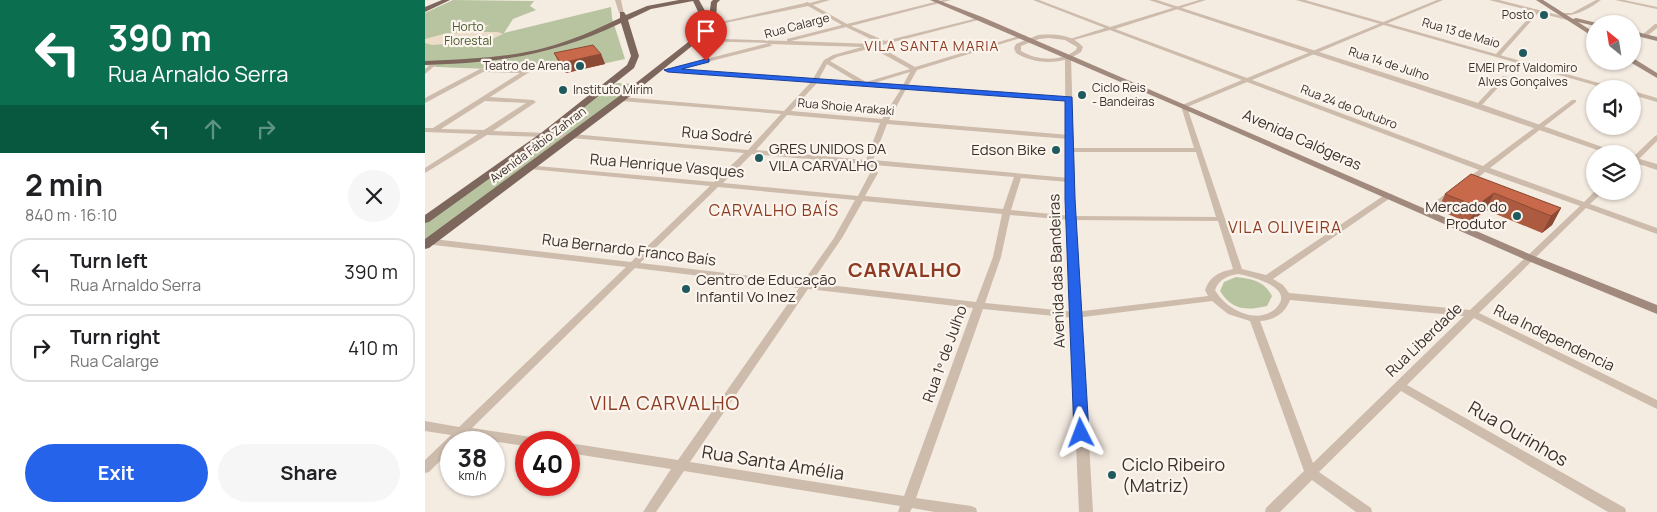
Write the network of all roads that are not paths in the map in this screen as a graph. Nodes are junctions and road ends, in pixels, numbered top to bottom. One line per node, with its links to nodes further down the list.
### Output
1 (447, 0): 22 (main road)
2 (618, 0): 24 (street)
3 (669, 0): 24 (main road)
4 (717, 0): 29 (main road)
5 (800, 0): 19 (street)
6 (828, 0): 19 (street)
7 (949, 0): 18 (street, Rua Calarge)
8 (1035, 0): 32 (street, Rua 24 de Outubro)
9 (1152, 0): 20 (street, Rua 14 de Julho)
10 (1205, 0): 20 (street)
11 (1299, 0): 28 (street, Rua 13 de Maio)
12 (1441, 0): 28 (street)
13 (1492, 0): 23 (street)
14 (1539, 0): 25 (main road)
15 (1599, 0): 25 (street)
16 (1617, 0): 21 (street)
17 (695, 1): 24 (main road); 29 (main road)
18 (936, 1): 26 (main road, Avenida Calógeras); 30 (street, Rua Calarge)
19 (808, 4): 29 (street); 30 (street)
20 (1178, 8): 32 (street); 43 (street, Rua 14 de Julho)
21 (1657, 8)
22 (425, 10)
23 (1538, 11): 25 (street); 44 (street)
24 (623, 16): 45 (main road); 49 (main road); 77 (main road, Avenida Fábio Zahran)
25 (1564, 16): 27 (main road); 33 (main road)
26 (980, 18): 36 (main road, Avenida Calógeras); 41 (street)
27 (1586, 22)
28 (1385, 24): 43 (street); 44 (street, Rua 13 de Maio)
29 (706, 25): 38 (main road, Avenida Fábio Zahran)
30 (845, 25): 40 (street, Rua Calarge); 41 (street)
31 (1657, 25): 35 (street)
32 (1110, 28): 39 (street); 55 (street, Rua 24 de Outubro)
33 (1586, 30)
34 (1641, 35): 35 (main road)
35 (1644, 36): 37 (main road)
36 (1027, 38): 39 (street); 46 (main road, Avenida Calógeras); 46 (street); 50 (street)
37 (1657, 39)
38 (695, 40): 40 (street); 52 (main road, Avenida Fábio Zahran)
39 (1071, 40): 46 (street)
40 (781, 43): 42 (street); 51 (street, Rua Calarge)
41 (884, 43): 42 (street)
42 (873, 46): 47 (street); 50 (street)
43 (1315, 53): 55 (street); 69 (street, Rua 14 de Julho)
44 (1498, 55): 56 (street, Rua 13 de Maio)
45 (425, 58)
46 (1068, 58): 64 (street, Avenida das Bandeiras); 68 (main road, Avenida Calógeras)
47 (826, 61): 57 (street); 58 (street)
48 (1641, 65): 53 (main road)
49 (426, 68)
50 (915, 69): 58 (street); 59 (street)
51 (668, 70): 52 (street, Rua Calarge); 57 (street)
52 (651, 73): 63 (main road, Avenida Fábio Zahran)
53 (1657, 76)
54 (1505, 77): 69 (street)
55 (1248, 80): 68 (street); 90 (street, Rua 24 de Outubro)
56 (1586, 80)
57 (815, 81): 58 (street); 70 (street)
58 (865, 84): 59 (street)
59 (904, 87): 64 (street); 71 (street)
60 (1641, 95): 65 (street)
61 (429, 97): 62 (street); 66 (street)
62 (485, 99): 74 (street); 75 (street)
63 (621, 99): 70 (street, Rua Shoie Arakaki); 78 (main road, Avenida Fábio Zahran)
64 (1069, 99): 79 (street, Avenida das Bandeiras)
65 (1657, 100)
66 (425, 101)
67 (1574, 101): 72 (street)
68 (1184, 106): 83 (street); 97 (main road, Avenida Calógeras)
69 (1478, 106): 72 (street, Rua 14 de Julho)
70 (786, 113): 71 (street, Rua Shoie Arakaki); 84 (street)
71 (884, 122): 79 (street, Rua Shoie Arakaki); 86 (street)
72 (1538, 128): 81 (street, Rua 14 de Julho); 90 (street)
73 (425, 130): 74 (street, Rua Sodré)
74 (434, 130): 75 (street, Rua Sodré); 76 (street)
75 (486, 132): 77 (street, Rua Sodré); 91 (street)
76 (425, 135)
77 (544, 135): 78 (street, Rua Sodré); 105 (main road, Avenida Fábio Zahran)
78 (572, 136): 84 (street, Rua Sodré); 88 (main road, Avenida Fábio Zahran)
79 (1069, 137): 82 (street, Avenida das Bandeiras)
80 (1657, 137): 85 (street)
81 (1590, 145)
82 (1069, 150): 83 (street); 93 (street, Avenida das Bandeiras)
83 (1199, 150): 104 (street)
84 (750, 152): 86 (street, Rua Sodré); 94 (street)
85 (1641, 152)
86 (869, 162): 92 (street, Rua Sodré); 98 (street)
87 (1641, 162): 89 (street)
88 (529, 166): 94 (street, Rua Henrique Vasques); 107 (main road, Avenida Fábio Zahran)
89 (1657, 167)
90 (1484, 169): 95 (street); 100 (street, Rua 24 de Outubro)
91 (425, 171)
92 (1018, 176): 93 (street, Rua Sodré); 102 (street, Rua 1º de Julho)
93 (1069, 180): 103 (street, Avenida das Bandeiras)
94 (717, 184): 98 (street, Rua Henrique Vasques); 109 (street)
95 (1463, 185)
96 (1456, 190): 101 (street)
97 (1389, 196): 101 (main road, Avenida Calógeras); 111 (street)
98 (861, 198): 102 (street, Rua Henrique Vasques); 112 (street)
99 (1591, 200): 100 (street, Rua Liberdade)
100 (1586, 205): 106 (street, Rua 24 de Outubro); 108 (street, Rua Liberdade)
101 (1427, 212): 108 (main road, Avenida Calógeras)
102 (1006, 213): 103 (street, Rua Henrique Vasques); 115 (street, Rua 1º de Julho)
103 (1071, 218): 104 (street, Rua Henrique Vasques); 118 (street, Avenida das Bandeiras)
104 (1221, 219): 110 (street)
105 (425, 220)
106 (1657, 231)
107 (427, 243): 109 (street, Rua Bernardo Franco Baís)
108 (1530, 258): 116 (main road, Avenida Calógeras); 117 (street, Rua Liberdade)
109 (634, 265): 112 (street, Rua Bernardo Franco Baís); 124 (street)
110 (1238, 271): 111 (street); 114 (street)
111 (1268, 278): 113 (street)
112 (805, 285): 115 (street, Rua Bernardo Franco Baís); 127 (street)
113 (1285, 296): 117 (street, Rua Independencia); 119 (street)
114 (1213, 298): 118 (street, Rua Bernardo Franco Baís); 119 (street)
115 (980, 306): 118 (street, Rua Bernardo Franco Baís); 130 (street, Rua 1º de Julho)
116 (1657, 310)
117 (1473, 314): 120 (street, Rua Liberdade); 121 (street, Rua Independencia)
118 (1075, 315): 133 (street, Avenida das Bandeiras)
119 (1255, 318): 129 (street)
120 (1400, 386): 129 (street, Rua Liberdade); 136 (street, Rua Ourinhos)
121 (1657, 405)
122 (425, 426): 123 (street)
123 (457, 431)
124 (464, 431)
125 (580, 450): 127 (street, Rua Santa Amélia)
126 (440, 454): 128 (street)
127 (681, 466): 130 (street, Rua Santa Amélia); 131 (street)
128 (425, 468)
129 (1311, 473): 134 (street, Rua Liberdade); 135 (street)
130 (906, 507): 132 (street, Rua Santa Amélia)
131 (649, 512)
132 (971, 512)
133 (1086, 512)
134 (1271, 512)
135 (1366, 512)
136 (1620, 512)

